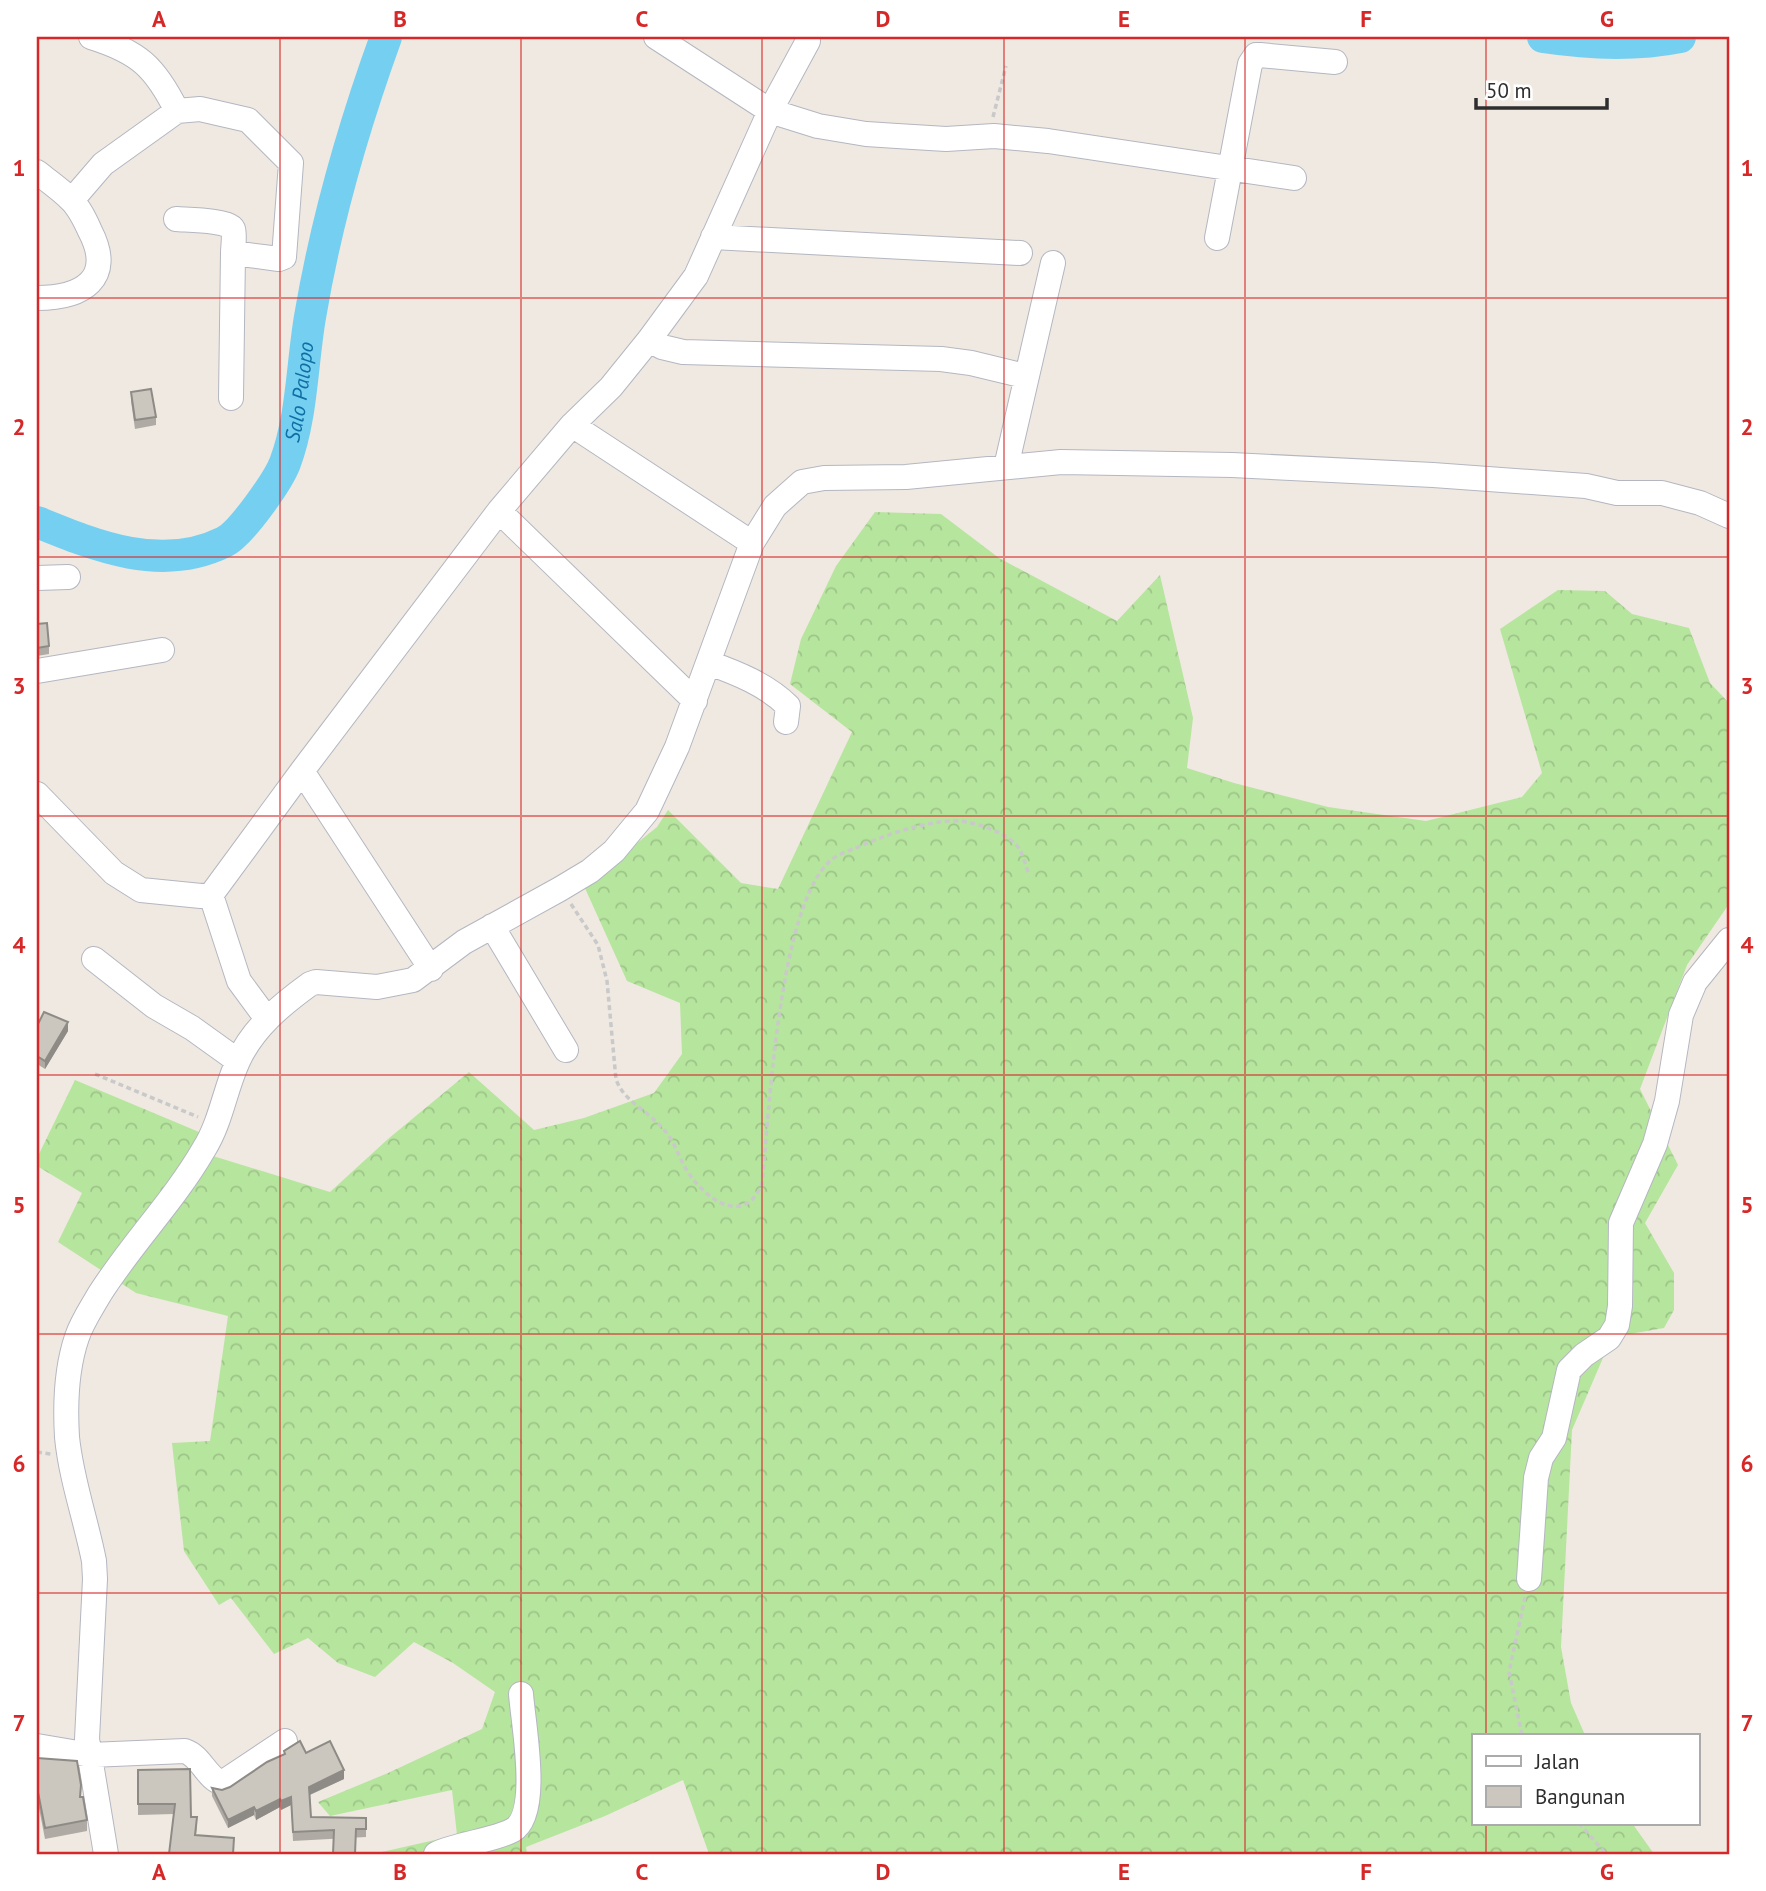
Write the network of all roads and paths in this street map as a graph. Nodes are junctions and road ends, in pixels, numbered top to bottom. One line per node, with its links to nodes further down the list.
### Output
1 (91, 37): 6 (street)
2 (656, 37): 7 (street)
3 (808, 41): 7 (street)
4 (1335, 62): 9 (street)
5 (1006, 66): 8 (path)
6 (177, 111): 12 (street); 16 (street)
7 (770, 111): 8 (street); 14 (street)
8 (988, 136): 9 (street)
9 (1230, 169): 11 (street); 15 (street)
10 (37, 172): 12 (street)
11 (1294, 178)
12 (72, 200): 19 (street)
13 (176, 219): 16 (street)
14 (713, 237): 17 (street); 20 (street)
15 (1217, 238)
16 (233, 253): 22 (street)
17 (1020, 253)
18 (1053, 263): 21 (street)
19 (37, 298)
20 (649, 340): 21 (street); 23 (street)
21 (1025, 376): 24 (street)
22 (231, 398)
23 (572, 425): 25 (street); 27 (street)
24 (1006, 467): 26 (street); 27 (street)
25 (499, 512): 33 (street); 35 (street)
26 (1729, 516)
27 (752, 543): 31 (street)
28 (68, 576): 29 (street)
29 (37, 578)
30 (162, 650): 32 (street)
31 (709, 663): 33 (street); 34 (street)
32 (37, 671)
33 (695, 701): 38 (street)
34 (786, 722)
35 (302, 771): 39 (street); 43 (street)
36 (37, 794): 39 (street)
37 (1029, 875): 38 (path)
38 (561, 889): 40 (street)
39 (211, 895): 44 (street)
40 (492, 926): 43 (street); 45 (street)
41 (1729, 940): 49 (street)
42 (94, 959): 46 (street)
43 (431, 969): 44 (street)
44 (267, 1020): 46 (street)
45 (566, 1049)
46 (238, 1061): 48 (street)
47 (95, 1074): 48 (path)
48 (216, 1124): 54 (street)
49 (1529, 1579): 51 (path)
50 (521, 1694): 57 (street)
51 (1522, 1734)
52 (285, 1741): 54 (street)
53 (37, 1746): 54 (street)
54 (90, 1755): 56 (street)
55 (1581, 1825): 58 (path)
56 (106, 1854)
57 (436, 1854)
58 (1606, 1854)

